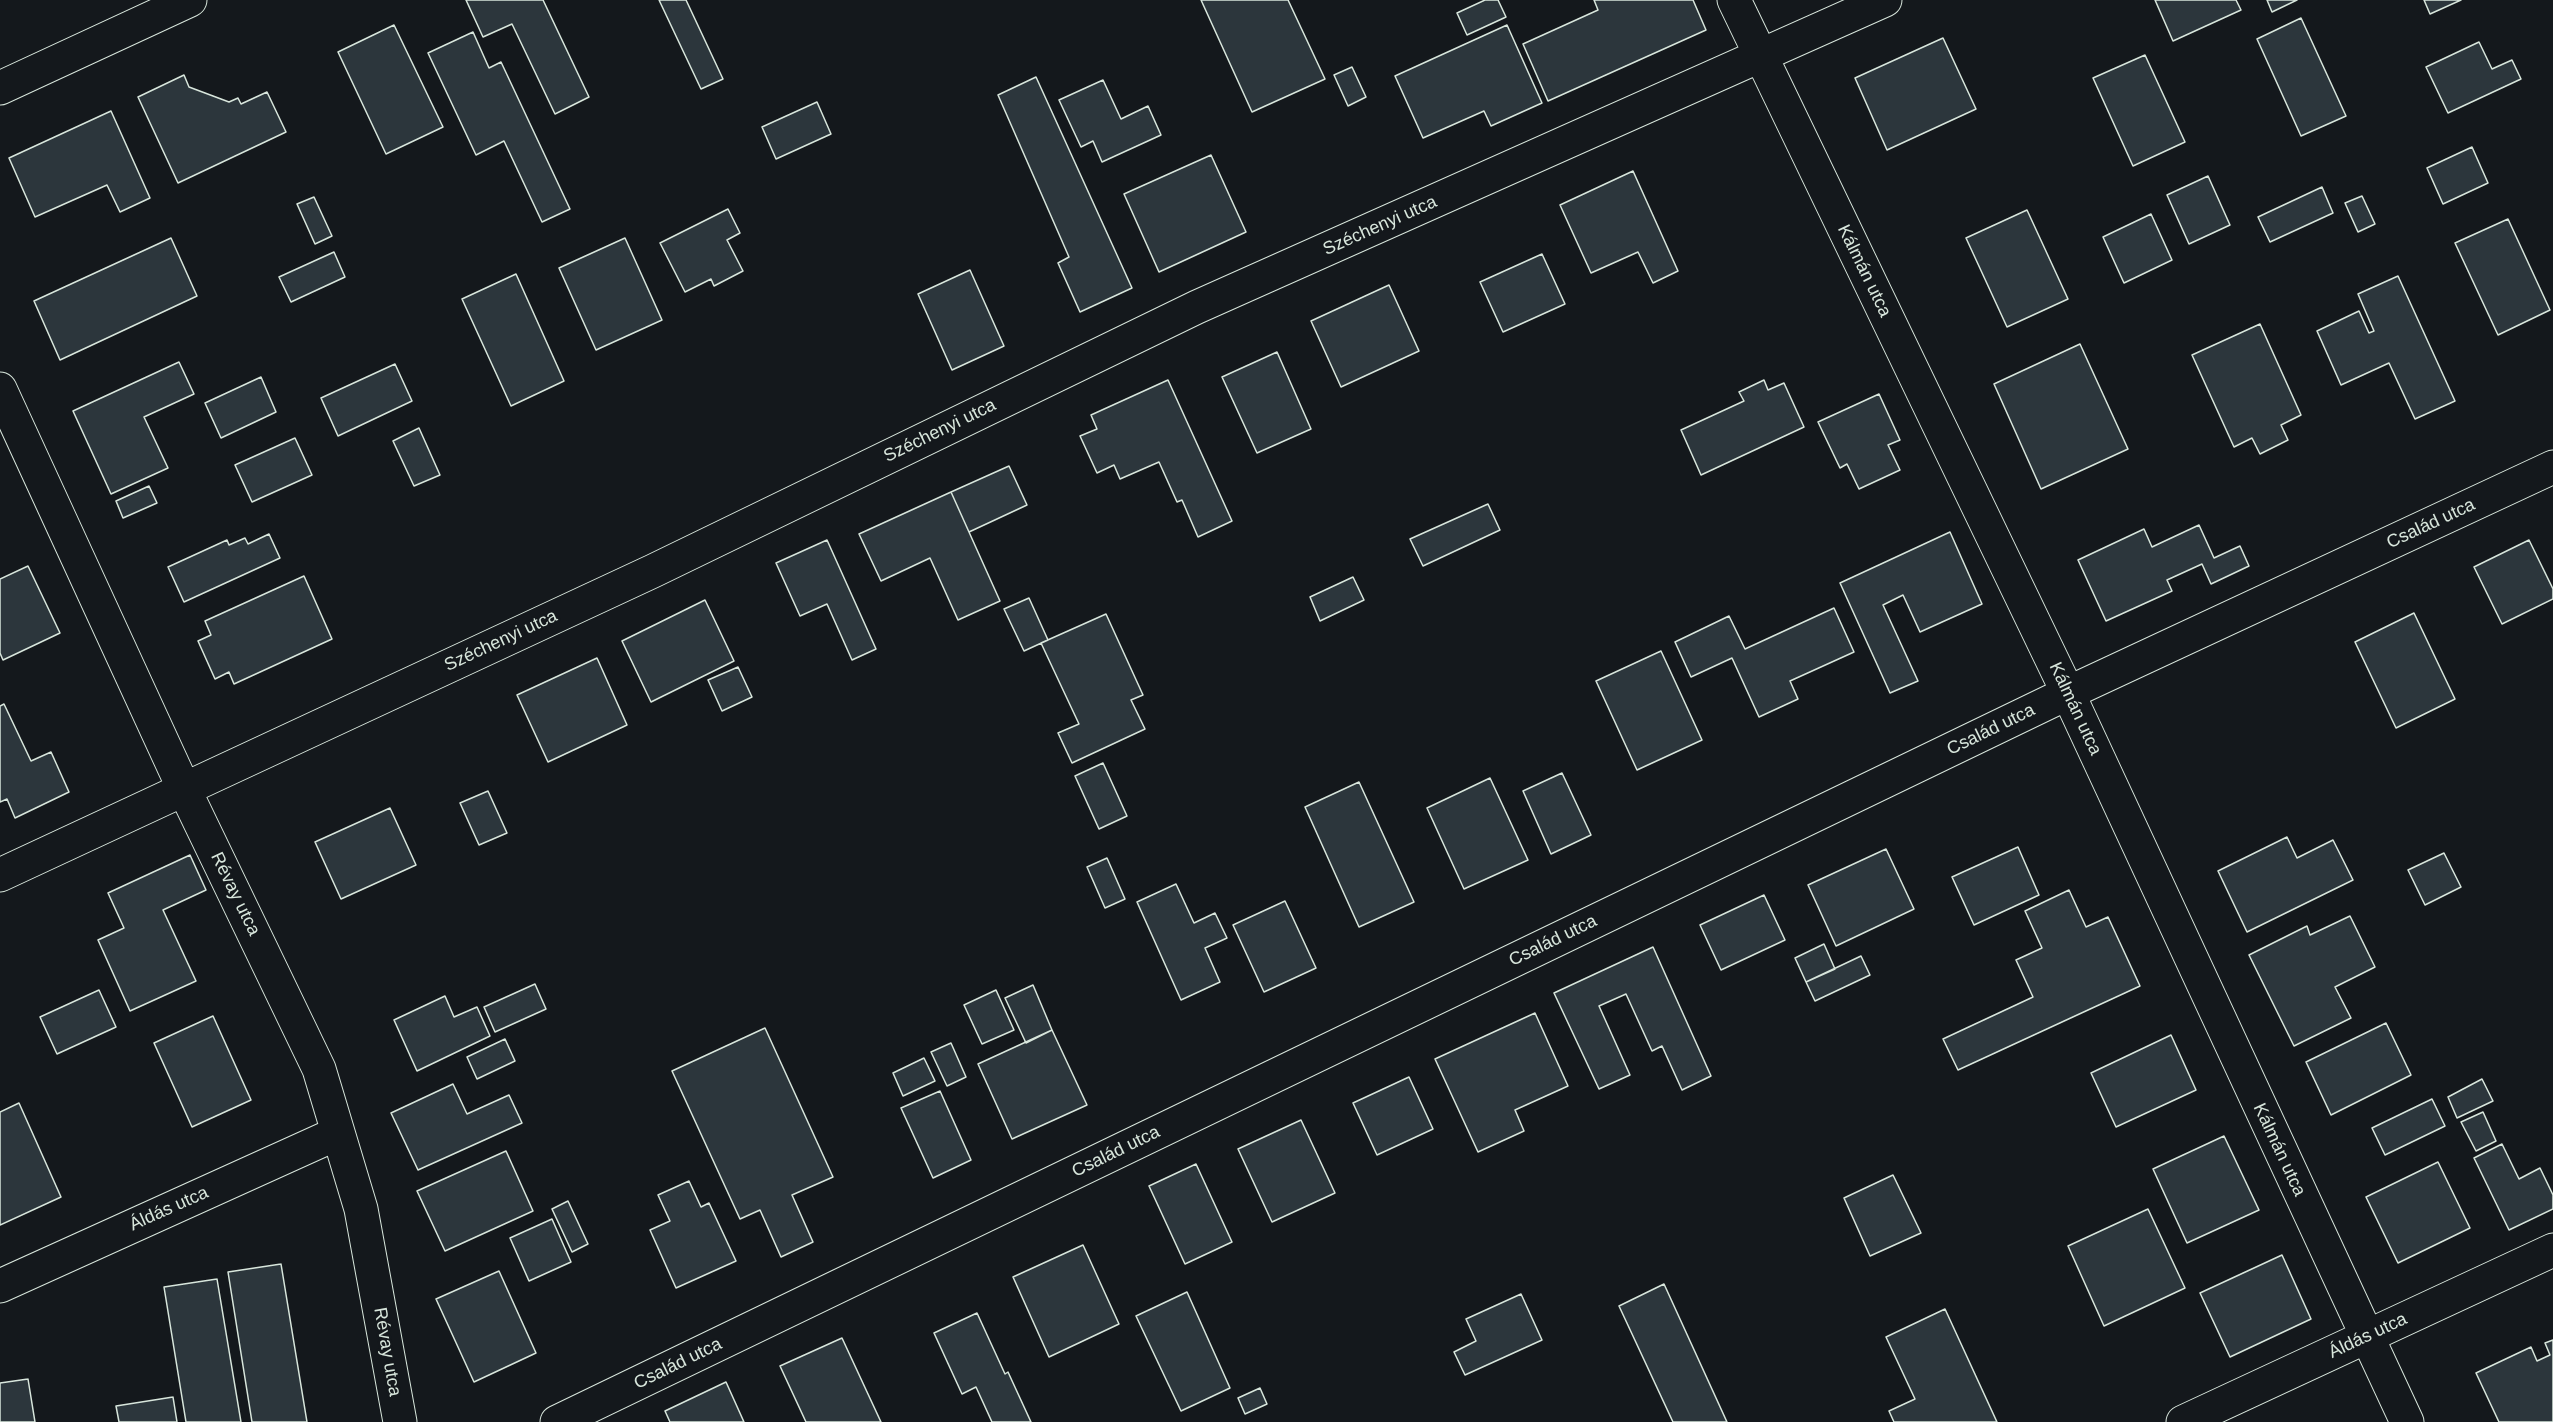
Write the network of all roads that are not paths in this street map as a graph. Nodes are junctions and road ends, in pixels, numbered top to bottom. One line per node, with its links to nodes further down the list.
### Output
1 (190, 0): 5 (street)
2 (1734, 0): 4 (street, Kálmán utca)
3 (1885, 0): 4 (street, Széchenyi utca)
4 (1760, 57): 8 (street, Kálmán utca); 9 (street, Széchenyi utca)
5 (0, 88)
6 (0, 389): 9 (street, Révay utca)
7 (2553, 467): 8 (street, Család utca)
8 (2068, 693): 14 (street, Kálmán utca); 16 (street, Család utca)
9 (184, 789): 10 (street, Széchenyi utca); 11 (street, Révay utca)
10 (0, 875)
11 (338, 1133): 13 (street, Áldás utca); 15 (street, Révay utca)
12 (2553, 1250): 14 (street, Áldás utca)
13 (0, 1286)
14 (2366, 1337): 17 (street, Áldás utca); 18 (street, Kálmán utca)
15 (400, 1422)
16 (557, 1422)
17 (2183, 1422)
18 (2407, 1422)

